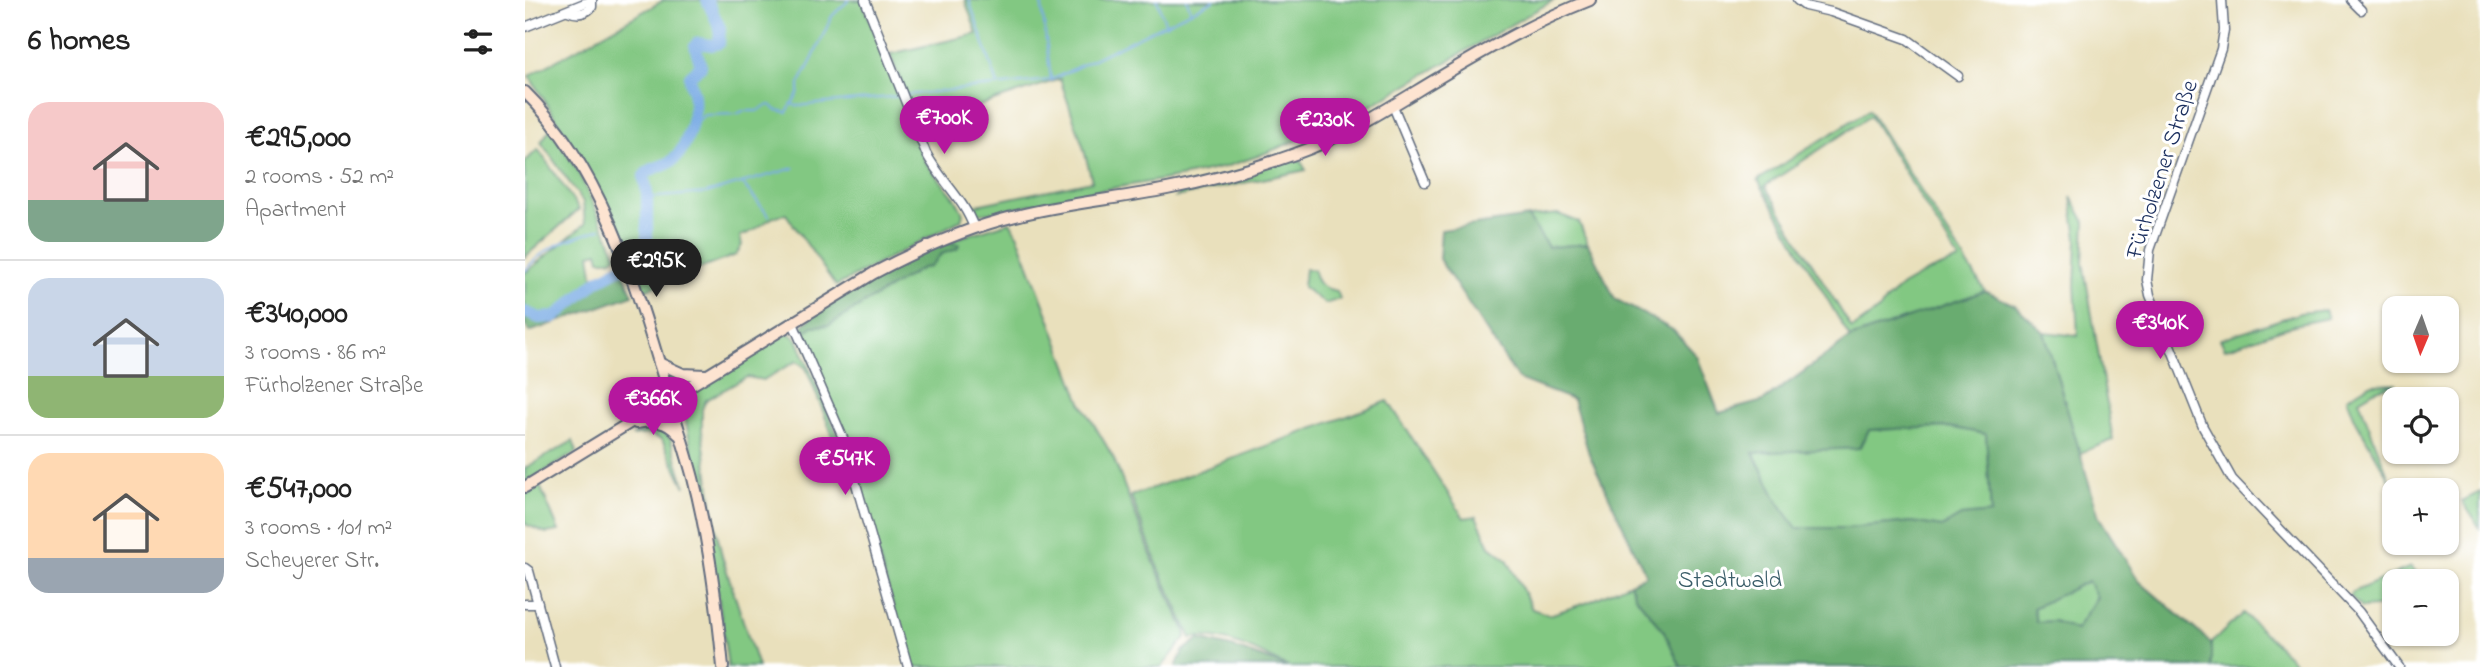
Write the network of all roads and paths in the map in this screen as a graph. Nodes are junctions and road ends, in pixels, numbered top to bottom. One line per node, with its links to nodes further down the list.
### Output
1 (562, 0): 8 (street)
2 (592, 0): 8 (street)
3 (865, 0): 15 (street)
4 (1590, 0): 13 (main road)
5 (1797, 0): 11 (street)
6 (2222, 0): 29 (street, Fürholzener Straße)
7 (2351, 0): 9 (street)
8 (567, 10): 10 (street)
9 (2361, 10)
10 (525, 27)
11 (1958, 76)
12 (525, 92): 17 (main road)
13 (1393, 106): 14 (street); 15 (main road)
14 (1425, 182)
15 (974, 228): 16 (main road)
16 (793, 323): 18 (main road); 28 (street)
17 (659, 363): 18 (main road); 19 (main road)
18 (708, 375): 19 (main road)
19 (670, 399): 20 (main road); 21 (main road)
20 (630, 424): 21 (main road); 22 (main road)
21 (682, 439): 27 (main road)
22 (525, 486)
23 (525, 568): 25 (street)
24 (525, 604): 25 (street)
25 (538, 604): 26 (street)
26 (555, 667)
27 (723, 667)
28 (908, 667)
29 (2399, 667)

